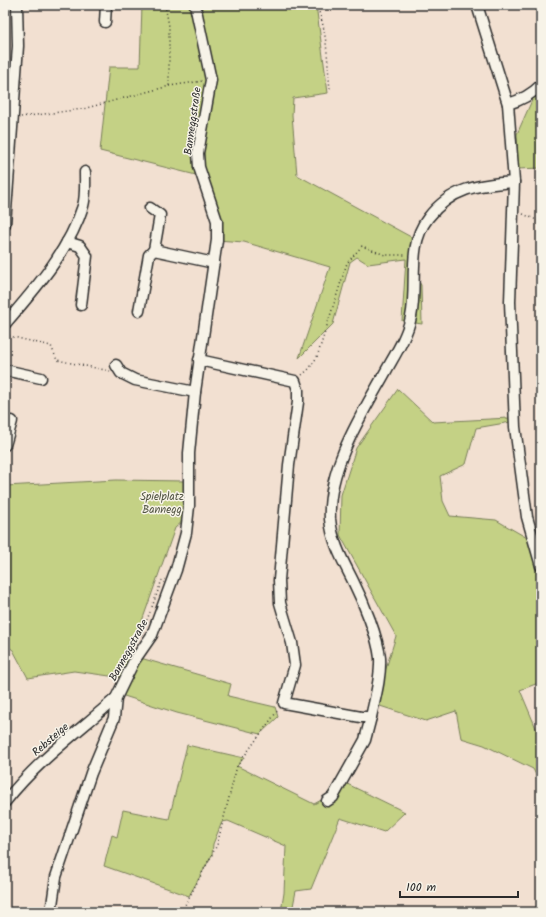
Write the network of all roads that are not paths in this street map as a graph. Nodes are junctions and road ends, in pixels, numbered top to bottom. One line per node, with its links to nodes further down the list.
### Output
1 (17, 5): 11 (street)
2 (106, 5): 5 (street)
3 (195, 5): 14 (street, Banneggstraße)
4 (477, 5): 7 (street)
5 (105, 22)
6 (541, 85): 7 (street)
7 (508, 104): 9 (street)
8 (86, 172): 12 (street)
9 (514, 182): 25 (street); 27 (street)
10 (150, 208): 13 (street)
11 (5, 224)
12 (67, 242): 15 (street); 17 (street)
13 (154, 250): 14 (street); 16 (street)
14 (214, 263): 18 (street, Banneggstraße)
15 (81, 305)
16 (139, 311)
17 (5, 324)
18 (199, 360): 22 (street, Banneggstraße); 27 (street)
19 (118, 369): 22 (street)
20 (5, 370): 21 (street)
21 (40, 378)
22 (195, 392): 26 (street, Banneggstraße)
23 (12, 421): 24 (street)
24 (5, 445)
25 (541, 566)
26 (116, 698): 29 (street, Rebsteige); 30 (street, Banneggstraße)
27 (371, 717): 28 (street)
28 (328, 801)
29 (5, 802)
30 (51, 912)

